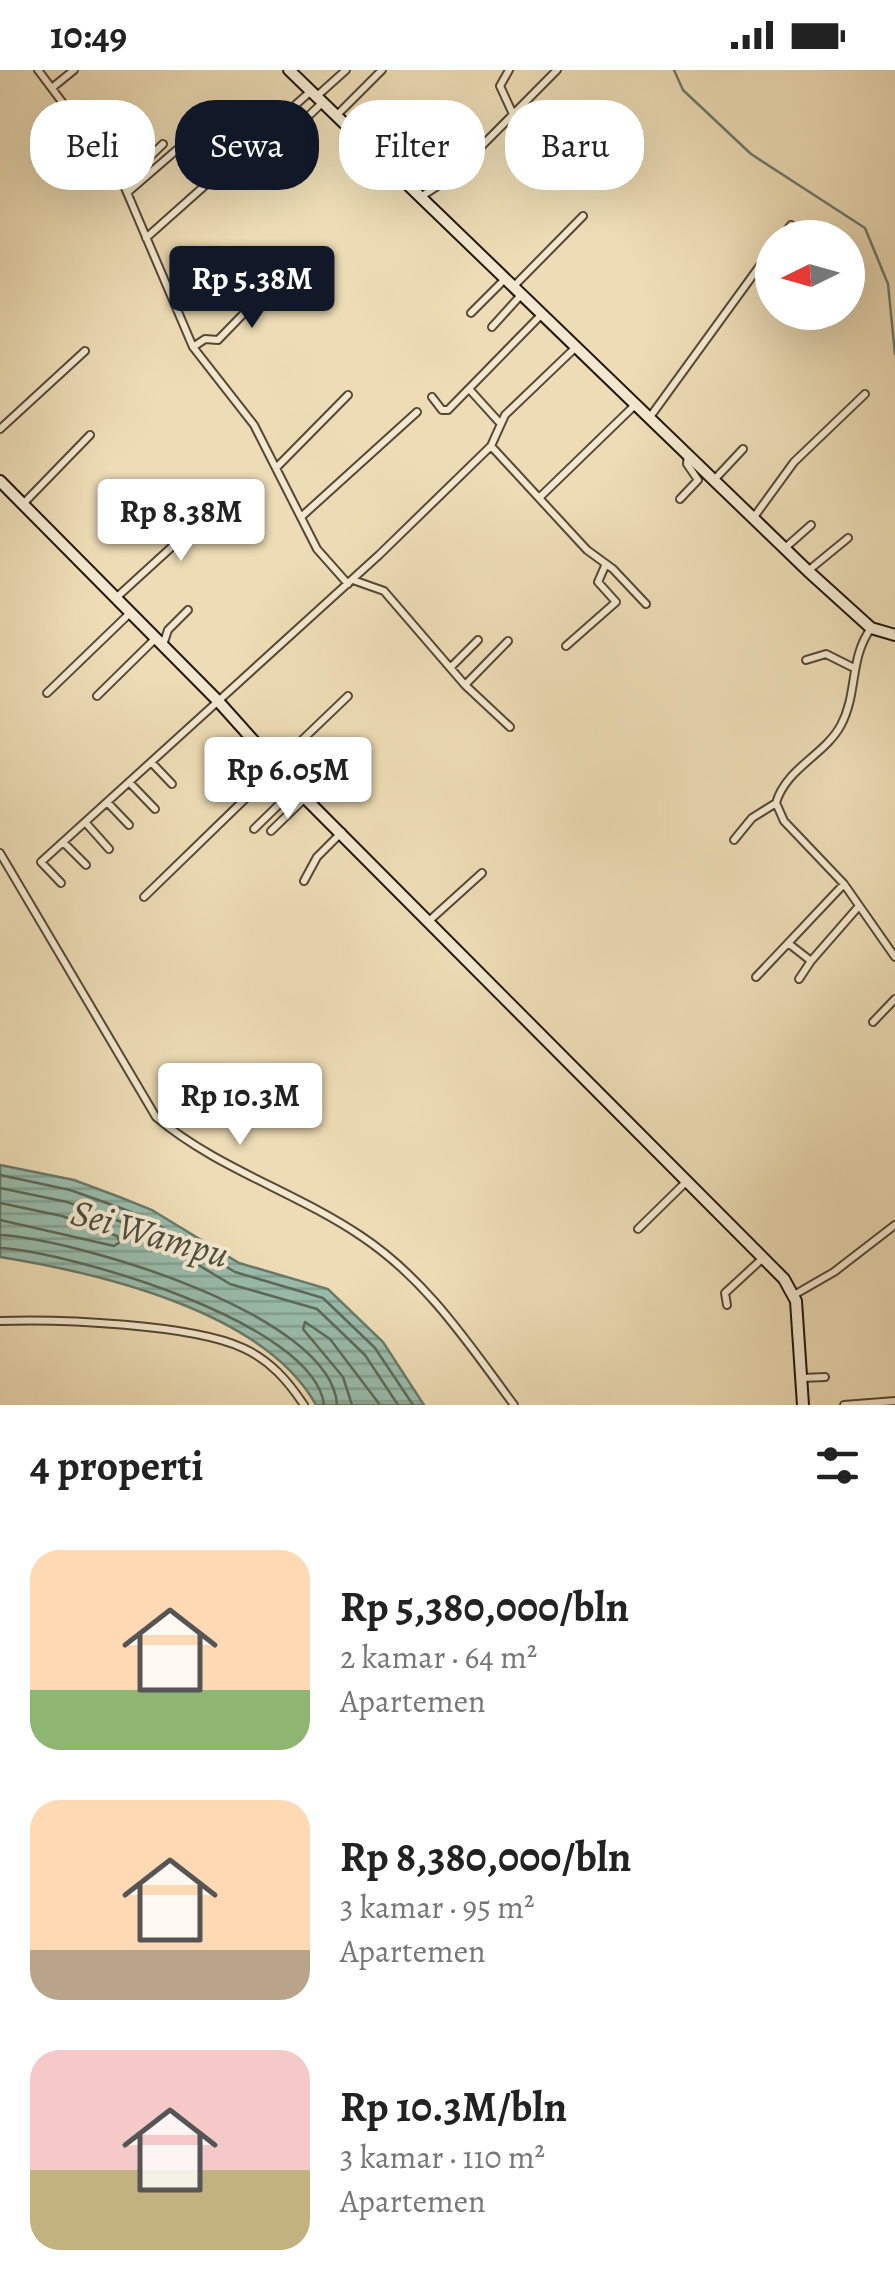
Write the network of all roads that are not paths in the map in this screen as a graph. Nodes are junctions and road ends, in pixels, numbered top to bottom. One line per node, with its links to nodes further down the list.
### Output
1 (38, 70): 8 (street)
2 (74, 70): 8 (street)
3 (289, 70): 9 (street)
4 (346, 70): 9 (street)
5 (382, 70): 15 (street)
6 (509, 70): 13 (street)
7 (557, 70): 14 (street)
8 (52, 87): 10 (street)
9 (317, 97): 11 (street); 12 (street); 15 (street)
10 (62, 100)
11 (313, 100)
12 (315, 100)
13 (506, 100)
14 (525, 100)
15 (337, 115): 22 (street)
16 (505, 119): 22 (street)
17 (163, 144): 19 (street)
18 (175, 151): 21 (street)
19 (155, 152)
20 (203, 190): 24 (street)
21 (128, 192): 24 (street)
22 (422, 196): 27 (street)
23 (583, 216): 27 (street)
24 (146, 238): 32 (street)
25 (263, 266): 32 (street)
26 (755, 271): 40 (street)
27 (514, 286): 28 (street); 29 (street); 30 (street)
28 (471, 313)
29 (542, 314): 31 (street); 34 (street)
30 (492, 327)
31 (576, 347): 38 (street); 41 (street)
32 (193, 348): 47 (street)
33 (85, 351): 42 (street)
34 (469, 389): 37 (street); 41 (street)
35 (865, 394): 54 (street)
36 (348, 395): 47 (street)
37 (432, 397)
38 (635, 405): 40 (street); 50 (street)
39 (417, 412): 55 (street)
40 (649, 418): 46 (street)
41 (499, 422): 44 (street)
42 (0, 429)
43 (90, 435): 53 (street)
44 (491, 446): 50 (street); 61 (street)
45 (743, 449): 49 (street)
46 (688, 452): 49 (street); 51 (street)
47 (277, 466): 55 (street)
48 (0, 480): 53 (street)
49 (714, 480): 54 (street)
50 (540, 497): 59 (street)
51 (680, 499)
52 (221, 502): 62 (street)
53 (23, 504): 62 (street)
54 (754, 516): 58 (street)
55 (302, 517): 61 (street)
56 (811, 525): 58 (street)
57 (848, 538): 60 (street)
58 (784, 548): 60 (street)
59 (605, 566): 63 (street); 71 (street)
60 (808, 571): 66 (street)
61 (350, 582): 74 (street); 79 (street)
62 (116, 598): 65 (street)
63 (646, 604)
64 (188, 610): 70 (street)
65 (130, 613): 70 (street); 76 (street)
66 (871, 628): 67 (street); 73 (street)
67 (895, 635)
68 (478, 640): 74 (street)
69 (508, 641): 75 (street)
70 (158, 643): 77 (street); 79 (street)
71 (566, 646)
72 (806, 660): 73 (street)
73 (852, 666): 88 (street)
74 (451, 667): 75 (street)
75 (465, 685): 80 (street)
76 (47, 694)
77 (96, 696)
78 (348, 696): 82 (street)
79 (218, 701): 81 (street); 82 (street)
80 (510, 727)
81 (151, 762): 83 (street); 84 (street)
82 (279, 764): 85 (street); 104 (street)
83 (128, 782): 87 (street); 89 (street)
84 (172, 784)
85 (297, 788): 86 (street); 92 (street)
86 (306, 798): 93 (street); 94 (street)
87 (106, 802): 90 (street); 91 (street)
88 (776, 802): 95 (street); 103 (street)
89 (154, 809)
90 (85, 822): 96 (street); 97 (street)
91 (129, 825)
92 (254, 829)
93 (271, 831)
94 (342, 832): 101 (street); 106 (street)
95 (734, 840)
96 (64, 842): 99 (street); 102 (street)
97 (109, 849)
98 (0, 853): 125 (street)
99 (86, 866)
100 (482, 873): 106 (street)
101 (304, 880)
102 (61, 883)
103 (844, 884): 105 (street); 107 (street)
104 (144, 898)
105 (860, 906): 108 (street); 109 (street)
106 (430, 920): 114 (street)
107 (788, 942): 109 (street); 110 (street)
108 (895, 957)
109 (811, 961): 111 (street)
110 (756, 977)
111 (798, 979)
112 (895, 1000): 113 (street)
113 (873, 1022)
114 (688, 1180): 116 (street); 117 (street)
115 (895, 1225): 118 (street)
116 (638, 1229)
117 (763, 1258): 118 (street); 119 (street)
118 (794, 1295): 122 (street)
119 (726, 1304)
120 (0, 1320): 124 (street)
121 (825, 1377): 122 (street)
122 (802, 1378): 126 (street)
123 (895, 1401): 127 (street)
124 (304, 1405)
125 (514, 1405)
126 (804, 1405)
127 (844, 1405)

